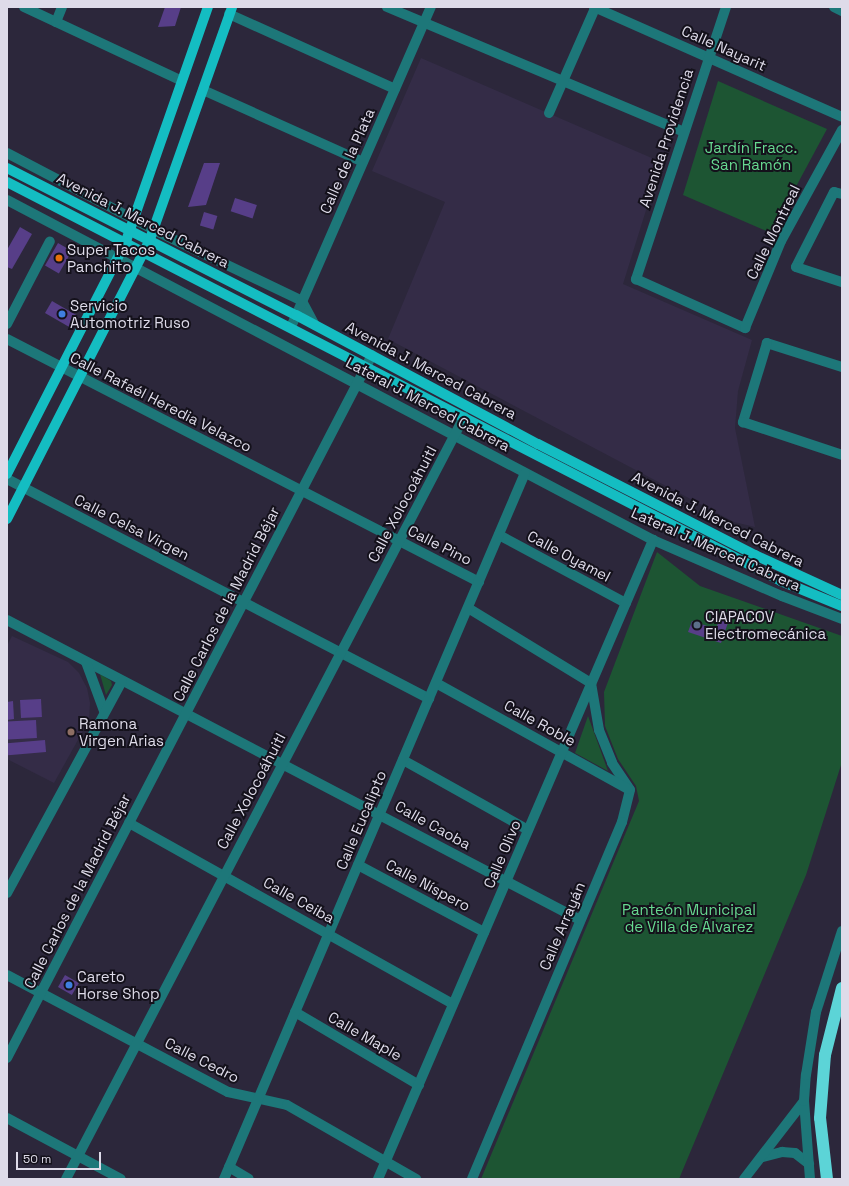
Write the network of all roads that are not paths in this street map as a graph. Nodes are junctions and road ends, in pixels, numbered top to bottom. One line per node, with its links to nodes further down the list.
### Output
1 (24, 7): 11 (street)
2 (62, 7): 11 (street)
3 (208, 7): 14 (main road)
4 (387, 7): 12 (street)
5 (431, 7): 12 (street, Calle de la Plata)
6 (594, 7): 13 (street, Calle Nayarit); 15 (street)
7 (726, 7): 13 (street, Avenida Providencia)
8 (834, 7): 10 (street)
9 (231, 11): 16 (street); 17 (main road)
10 (842, 11)
11 (56, 22): 14 (street)
12 (424, 23): 15 (street); 16 (street, Calle de la Plata)
13 (709, 58): 19 (street, Calle Nayarit); 21 (street, Avenida Providencia)
14 (182, 81): 28 (main road)
15 (563, 81): 18 (street); 21 (street)
16 (395, 89): 23 (street, Calle de la Plata)
17 (203, 90): 23 (street); 30 (main road)
18 (549, 113)
19 (842, 116)
20 (842, 130): 36 (street, Calle Montreal)
21 (684, 132): 36 (street, Avenida Providencia)
22 (7, 153): 28 (street)
23 (363, 162): 38 (street, Calle de la Plata)
24 (7, 168): 29 (main road, Avenida J. Merced Cabrera)
25 (7, 182): 32 (main road, Avenida J. Merced Cabrera)
26 (842, 194): 37 (street)
27 (7, 200): 34 (street, Lateral J. Merced Cabrera)
28 (134, 219): 29 (main road); 30 (street)
29 (130, 230): 30 (main road, Avenida J. Merced Cabrera); 32 (main road)
30 (152, 234): 33 (main road); 38 (street); 39 (main road, Avenida J. Merced Cabrera)
31 (50, 241): 40 (street)
32 (126, 241): 33 (main road, Avenida J. Merced Cabrera); 34 (main road)
33 (145, 251): 35 (main road); 42 (main road, Avenida J. Merced Cabrera)
34 (118, 258): 35 (street, Lateral J. Merced Cabrera); 46 (main road)
35 (137, 268): 48 (main road); 49 (street, Lateral J. Merced Cabrera)
36 (636, 279)
37 (842, 282)
38 (302, 301): 39 (street, Calle de la Plata); 41 (street)
39 (296, 315): 41 (main road, Avenida J. Merced Cabrera); 42 (street, Calle de la Plata)
40 (7, 324)
41 (315, 325): 44 (main road, Avenida J. Merced Cabrera)
42 (291, 327): 45 (main road, Avenida J. Merced Cabrera)
43 (7, 339): 46 (street, Calle Rafaél Heredia Velazco)
44 (372, 355): 45 (street, Calle Carlos de la Madrid Béjar); 63 (main road, Avenida J. Merced Cabrera)
45 (366, 366): 49 (street, Calle Carlos de la Madrid Béjar); 50 (main road, Avenida J. Merced Cabrera)
46 (62, 367): 48 (street, Calle Rafaél Heredia Velazco); 54 (main road)
47 (842, 367): 52 (street)
48 (79, 376): 56 (main road); 57 (street, Calle Rafaél Heredia Velazco)
49 (357, 383): 51 (street, Lateral J. Merced Cabrera); 57 (street, Calle Carlos de la Madrid Béjar)
50 (464, 417): 51 (street, Calle Xolocoáhuitl); 66 (main road, Avenida J. Merced Cabrera)
51 (455, 434): 53 (street, Lateral J. Merced Cabrera); 61 (street, Calle Xolocoáhuitl)
52 (842, 455)
53 (525, 473): 59 (street, Calle Eucalipto); 60 (street, Lateral J. Merced Cabrera)
54 (7, 474)
55 (7, 479): 56 (street, Calle Celsa Virgen)
56 (24, 488): 58 (main road); 64 (street, Calle Celsa Virgen)
57 (302, 491): 61 (street, Calle Pino); 64 (street, Calle Carlos de la Madrid Béjar)
58 (7, 519)
59 (499, 535): 62 (street, Calle Eucalipto); 65 (street, Calle Oyamel)
60 (653, 540): 65 (street, Calle Olivo); 68 (street, Lateral J. Merced Cabrera)
61 (399, 541): 62 (street, Calle Pino); 70 (street, Calle Xolocoáhuitl)
62 (479, 582): 67 (street, Calle Eucalipto)
63 (842, 595)
64 (244, 602): 70 (street); 77 (street, Calle Carlos de la Madrid Béjar)
65 (626, 603): 74 (street, Calle Olivo)
66 (842, 606)
67 (468, 608): 73 (street, Calle Eucalipto); 74 (street)
68 (842, 619)
69 (7, 620): 71 (street, Calle Caoba)
70 (341, 653): 75 (street); 80 (street, Calle Xolocoáhuitl)
71 (86, 662): 72 (street, Calle Caoba); 76 (street)
72 (122, 681): 76 (street); 77 (street, Calle Caoba)
73 (436, 683): 75 (street, Calle Eucalipto); 78 (street, Calle Roble)
74 (591, 683): 78 (street, Calle Olivo); 81 (street)
75 (429, 699): 79 (street, Calle Eucalipto)
76 (104, 711): 88 (street)
77 (185, 715): 80 (street, Calle Caoba); 83 (street, Calle Carlos de la Madrid Béjar)
78 (562, 752): 81 (street, Calle Roble); 84 (street, Calle Olivo)
79 (403, 760): 82 (street, Calle Eucalipto); 84 (street)
80 (282, 764): 82 (street, Calle Caoba); 86 (street, Calle Xolocoáhuitl)
81 (630, 790): 89 (street, Calle Arrayán)
82 (380, 814): 85 (street, Calle Eucalipto); 87 (street, Calle Caoba)
83 (129, 823): 86 (street, Calle Ceiba); 95 (street, Calle Carlos de la Madrid Béjar)
84 (528, 830): 87 (street, Calle Olivo)
85 (358, 865): 91 (street, Calle Níspero); 92 (street, Calle Eucalipto)
86 (224, 876): 92 (street, Calle Ceiba); 98 (street, Calle Xolocoáhuitl)
87 (506, 882): 89 (street, Calle Caoba); 91 (street, Calle Olivo)
88 (7, 893)
89 (580, 920): 115 (street, Calle Arrayán)
90 (842, 931): 102 (street)
91 (484, 932): 96 (street, Calle Olivo)
92 (328, 934): 96 (street, Calle Ceiba); 97 (street, Calle Eucalipto)
93 (7, 975): 95 (street, Calle Cedro)
94 (842, 988): 118 (highway)
95 (41, 993): 98 (street, Calle Cedro); 99 (street, Calle Carlos de la Madrid Béjar)
96 (453, 1004): 100 (street, Calle Olivo)
97 (295, 1012): 100 (street, Calle Maple); 101 (street, Calle Eucalipto)
98 (136, 1043): 101 (street, Calle Cedro); 104 (street, Calle Xolocoáhuitl)
99 (7, 1058)
100 (419, 1085): 106 (street, Calle Olivo)
101 (259, 1098): 106 (street, Calle Cedro); 108 (street, Calle Eucalipto)
102 (804, 1101): 105 (street); 107 (street)
103 (7, 1118): 104 (street)
104 (77, 1156): 109 (street, Calle Xolocoáhuitl); 110 (street)
105 (763, 1157): 107 (street); 116 (street)
106 (385, 1163): 113 (street, Calle Olivo); 114 (street, Calle Cedro)
107 (809, 1164): 117 (street)
108 (229, 1167): 111 (street, Calle Eucalipto); 112 (street)
109 (66, 1179)
110 (121, 1179)
111 (224, 1179)
112 (249, 1179)
113 (378, 1179)
114 (416, 1179)
115 (472, 1179)
116 (745, 1179)
117 (810, 1179)
118 (827, 1179)

